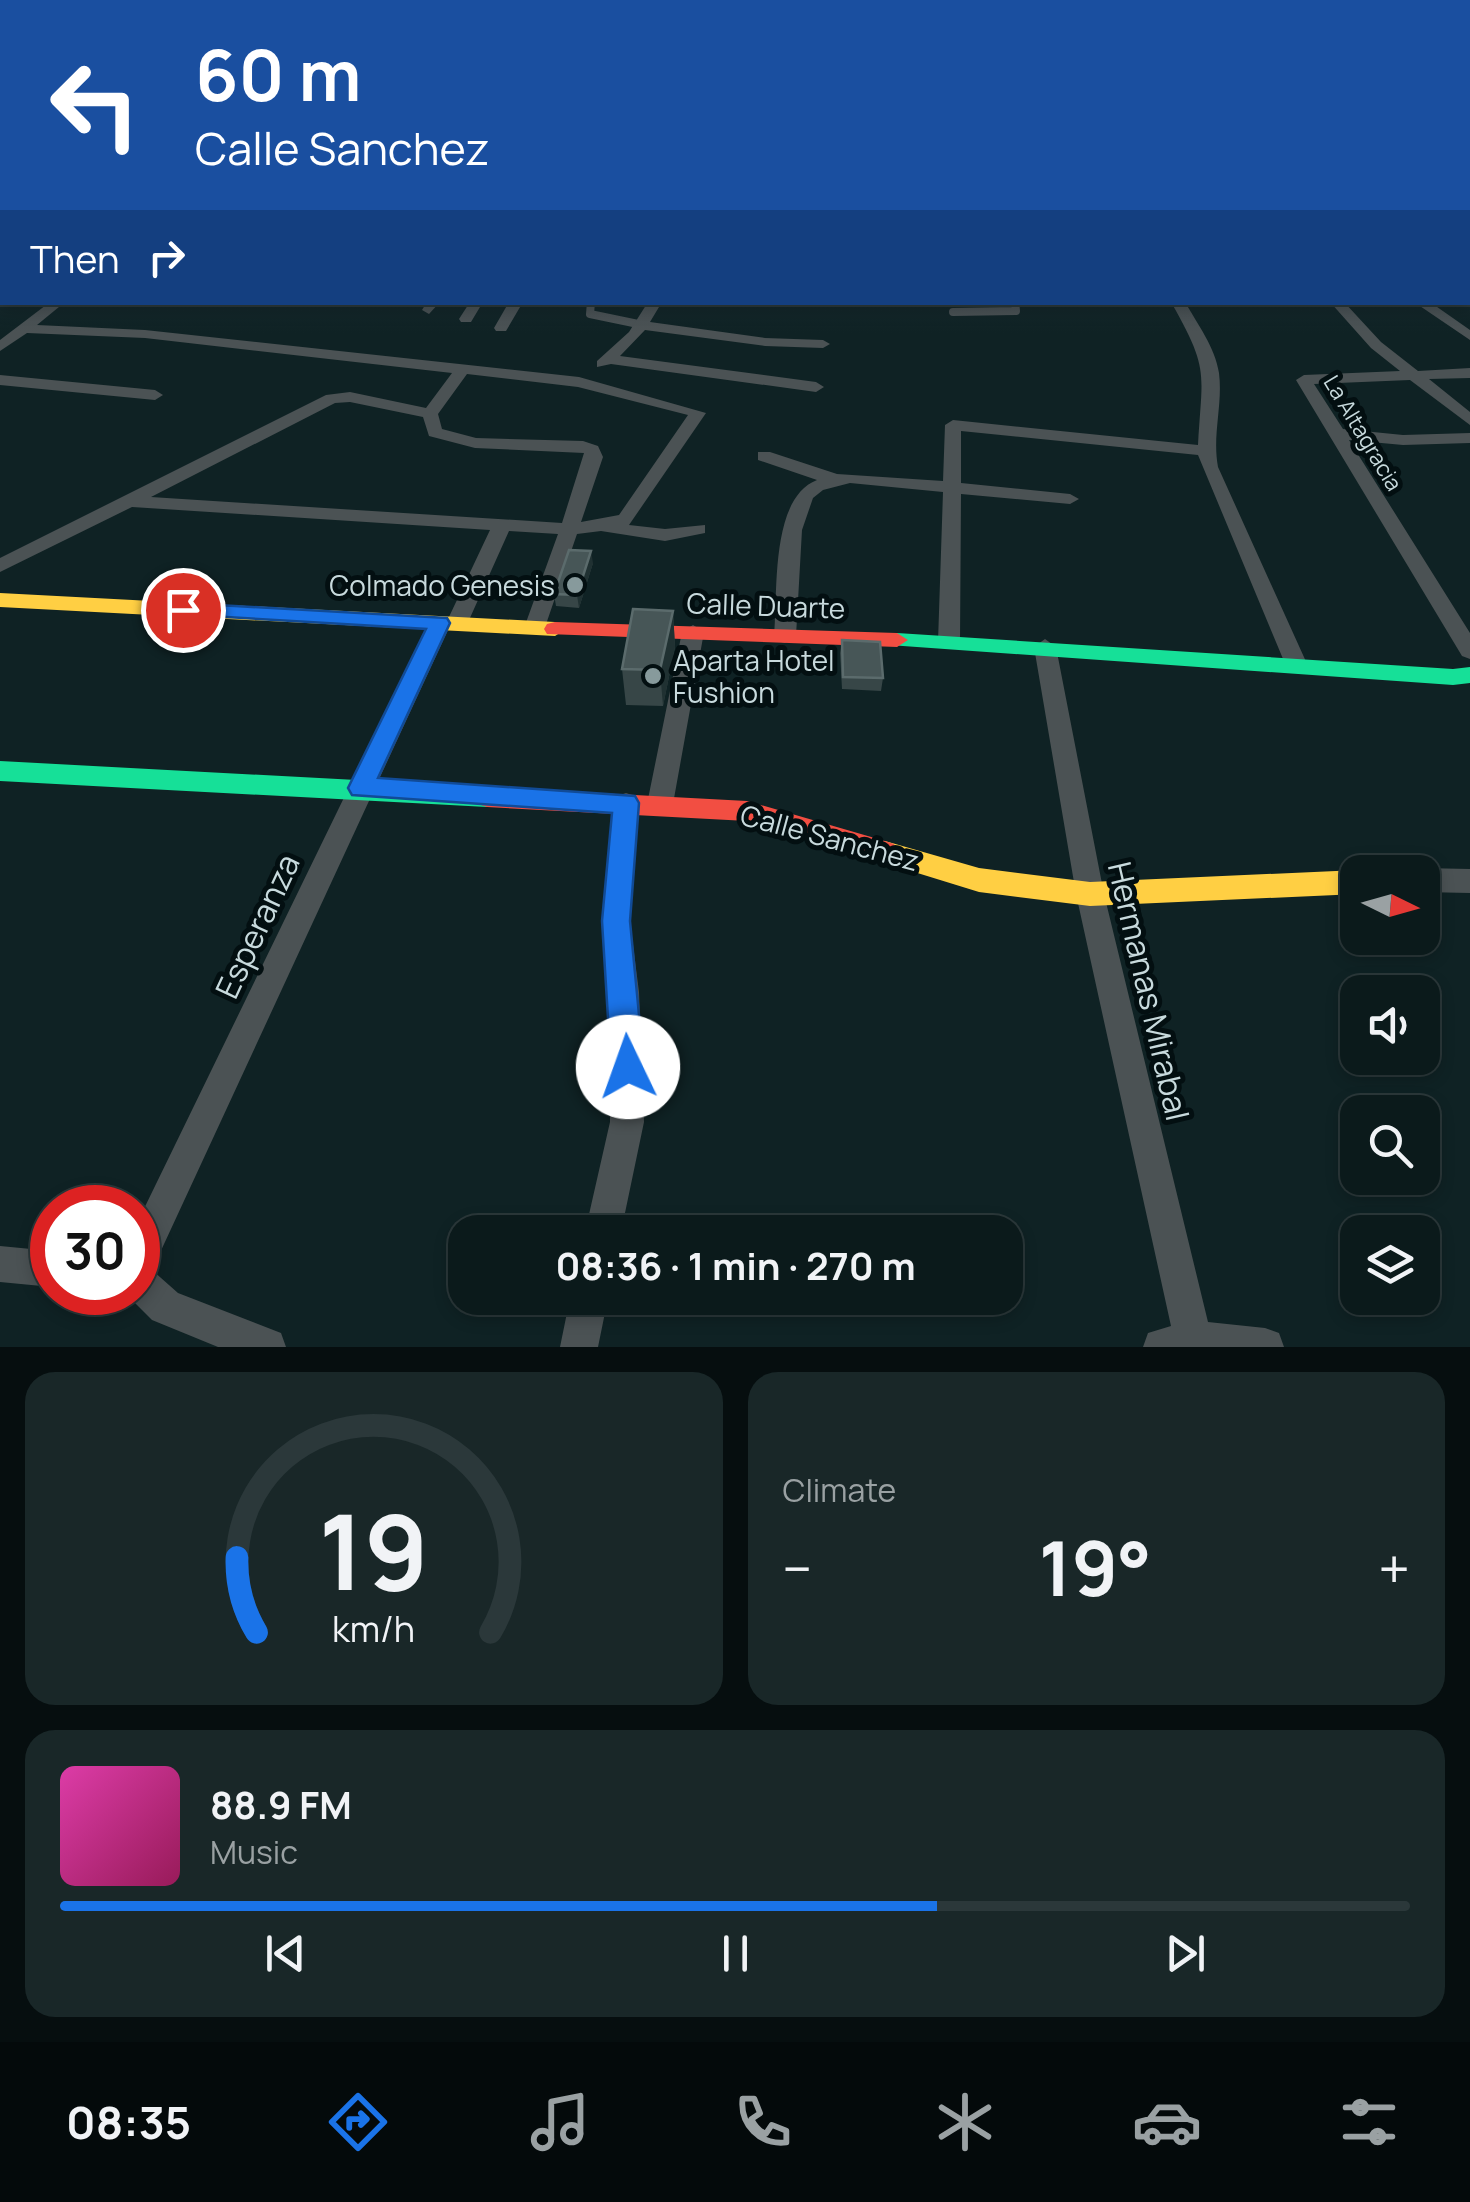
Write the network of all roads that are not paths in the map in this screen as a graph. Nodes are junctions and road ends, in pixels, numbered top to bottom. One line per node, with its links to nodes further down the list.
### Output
1 (55, 305): 13 (street)
2 (475, 305): 11 (street)
3 (514, 305): 14 (street)
4 (591, 305): 12 (lane)
5 (654, 305): 12 (street)
6 (1015, 305): 10 (lane)
7 (1180, 305): 30 (street)
8 (1339, 305): 21 (street)
9 (1424, 305): 15 (street)
10 (953, 312)
11 (466, 319)
12 (643, 326): 16 (street); 18 (street)
13 (26, 328): 17 (street); 19 (street)
14 (500, 328)
15 (1470, 336)
16 (823, 344)
17 (0, 348)
18 (608, 359): 23 (street); 24 (street)
19 (462, 370): 23 (street); 26 (street)
20 (1470, 373): 21 (street, La Altagracia)
21 (1414, 374): 27 (street); 28 (street, La Altagracia)
22 (0, 380): 25 (street)
23 (579, 382): 37 (street)
24 (816, 386)
25 (155, 395)
26 (430, 414): 35 (street); 38 (street)
27 (1470, 420)
28 (1337, 434): 29 (street); 48 (street, La Altagracia)
29 (1470, 438)
30 (1205, 451): 33 (street); 49 (street)
31 (764, 456): 32 (street)
32 (834, 479): 33 (street); 45 (street)
33 (951, 487): 34 (street); 46 (street)
34 (1070, 499)
35 (131, 500): 36 (street); 40 (street)
36 (502, 525): 38 (street); 42 (street, Esperanza)
37 (594, 526): 38 (street); 39 (street)
38 (570, 529): 43 (street)
39 (698, 529)
40 (0, 566)
41 (0, 600): 42 (street, Calle Duarte)
42 (448, 623): 43 (street, Calle Duarte); 52 (street, Esperanza)
43 (535, 628): 44 (street, Calle Duarte)
44 (694, 632): 45 (street, Calle Duarte); 54 (street)
45 (785, 636): 46 (street, Calle Duarte)
46 (949, 642): 47 (street, Calle Duarte)
47 (1045, 648): 49 (street, Calle Duarte); 58 (street, Hermanas Mirabal)
48 (1470, 651)
49 (1297, 666): 50 (street, Calle Duarte)
50 (1470, 675)
51 (0, 770): 52 (street, Calle Sanchez)
52 (361, 788): 53 (street, Calle Sanchez); 59 (street, Esperanza)
53 (626, 803): 54 (street, Calle Sanchez); 60 (street)
54 (660, 804): 58 (street, Calle Sanchez)
55 (1440, 880): 56 (street)
56 (1470, 881)
57 (1340, 883): 58 (street, Calle Sanchez)
58 (1090, 894): 65 (street, Hermanas Mirabal)
59 (160, 1213)
60 (607, 1215)
61 (0, 1264): 62 (street)
62 (30, 1267)
63 (160, 1303): 66 (street)
64 (585, 1315): 67 (street)
65 (1183, 1345): 68 (street)
66 (267, 1347)
67 (578, 1347)
68 (1265, 1347)

